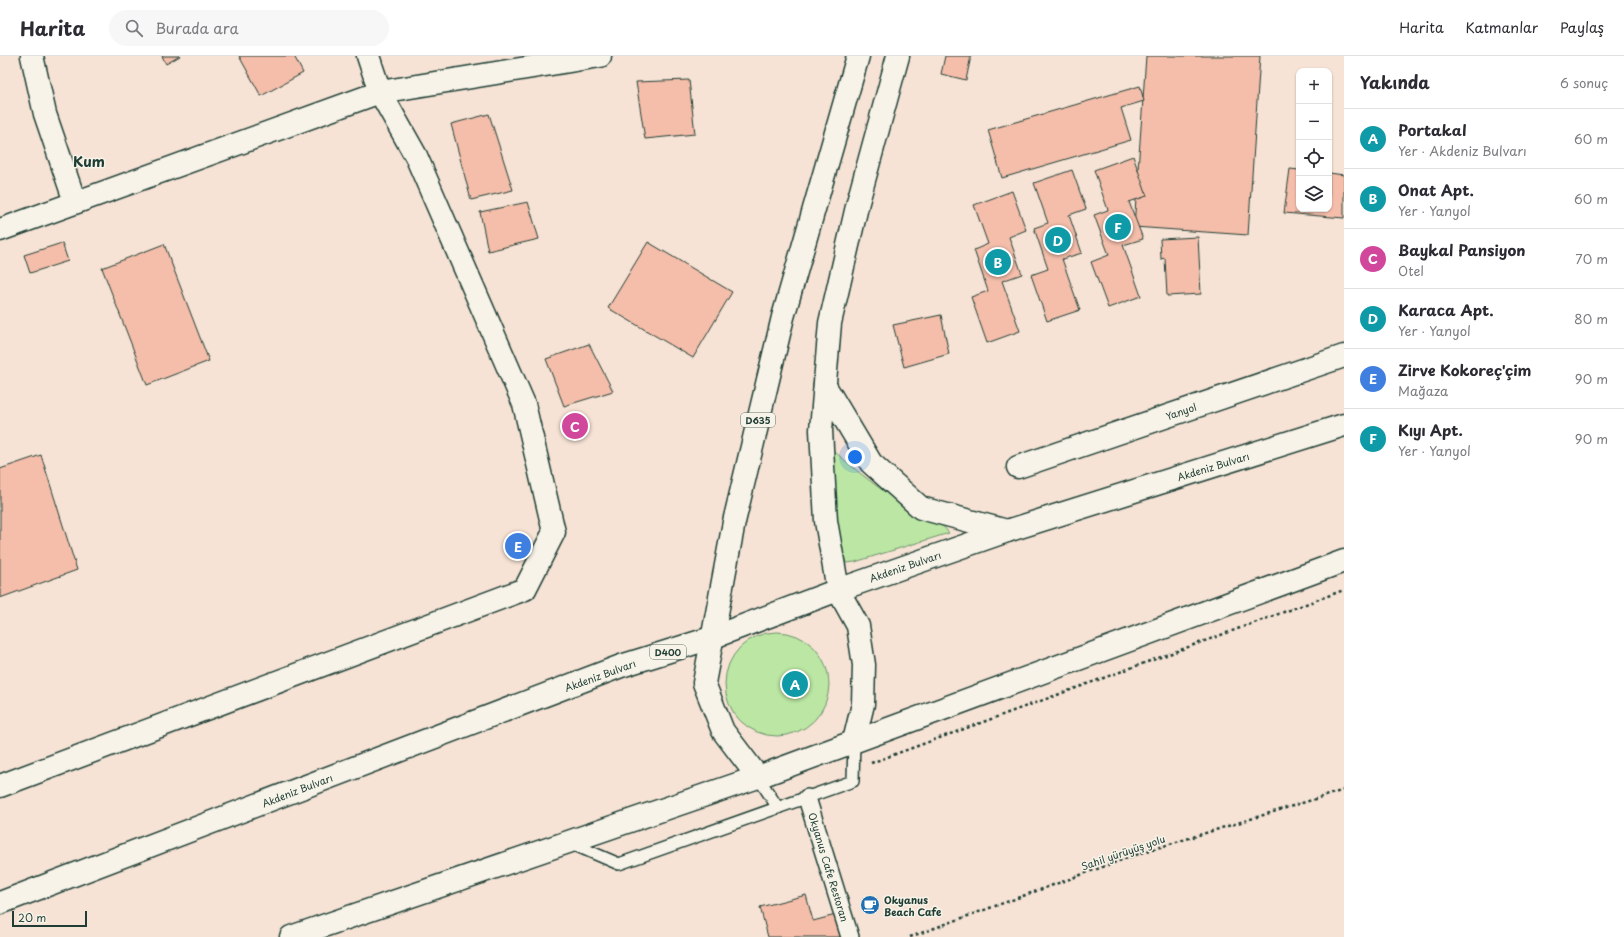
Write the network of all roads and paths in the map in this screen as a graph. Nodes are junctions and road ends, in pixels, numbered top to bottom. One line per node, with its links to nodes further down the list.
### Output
1 (32, 56): 7 (main road)
2 (368, 56): 6 (main road)
3 (600, 56): 6 (main road)
4 (858, 56): 16 (main road, D635)
5 (898, 56): 10 (main road)
6 (380, 92): 7 (main road); 19 (main road)
7 (75, 202): 8 (main road)
8 (0, 230)
9 (1344, 356): 12 (main road, Yanyol)
10 (824, 386): 13 (main road); 15 (main road)
11 (1344, 425): 13 (main road, Akdeniz Bulvarı / D400)
12 (1018, 467)
13 (1007, 531): 15 (main road, Akdeniz Bulvarı / D400)
14 (1344, 561): 17 (main road)
15 (838, 590): 16 (main road, Akdeniz Bulvarı / D400); 17 (main road)
16 (711, 638): 18 (main road, D635); 24 (main road, Akdeniz Bulvarı / D400)
17 (854, 741): 18 (main road); 21 (lane)
18 (758, 777): 22 (lane); 23 (main road)
19 (0, 786)
20 (1344, 790): 27 (path, Sahil yürüyüş yolu)
21 (808, 798): 22 (lane); 26 (street, Okyanus Cafe Restoran)
22 (778, 808): 23 (lane)
23 (568, 842): 25 (main road)
24 (0, 903)
25 (290, 937)
26 (850, 937)
27 (910, 937)

